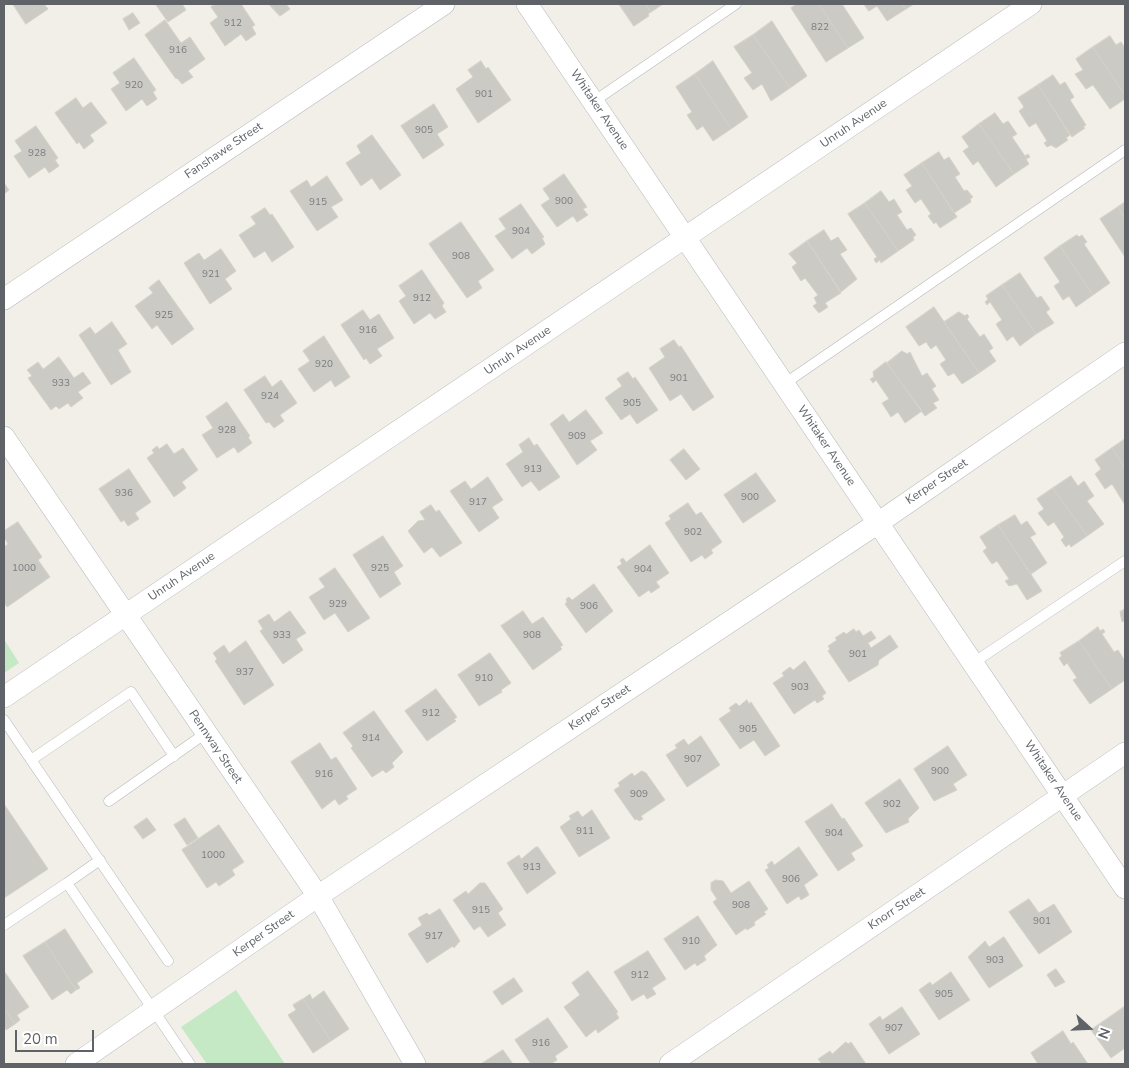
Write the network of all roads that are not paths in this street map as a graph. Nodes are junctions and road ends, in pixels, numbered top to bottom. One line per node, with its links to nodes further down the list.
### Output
1 (444, 4): 8 (street, Fanshawe Street)
2 (527, 4): 5 (street, Whitaker Avenue)
3 (736, 4): 5 (lane)
4 (1032, 4): 7 (street, Unruh Avenue)
5 (593, 102): 7 (street, Whitaker Avenue)
6 (1125, 150): 10 (lane)
7 (685, 238): 10 (street, Whitaker Avenue); 14 (street, Unruh Avenue)
8 (4, 298)
9 (1125, 353): 12 (street, Kerper Street)
10 (784, 384): 12 (street, Whitaker Avenue)
11 (4, 436): 14 (street, Pennway Street)
12 (878, 523): 15 (street, Whitaker Avenue); 27 (street, Kerper Street)
13 (1125, 561): 15 (lane)
14 (126, 614): 16 (street, Unruh Avenue); 18 (street, Pennway Street)
15 (973, 663): 22 (street, Whitaker Avenue)
16 (4, 697)
17 (4, 720): 21 (lane)
18 (206, 733): 20 (lane); 27 (street, Pennway Street)
19 (1125, 753): 22 (street, Knorr Street)
20 (174, 756): 21 (lane); 23 (lane)
21 (32, 760): 24 (lane)
22 (1063, 796): 26 (street, Whitaker Avenue); 34 (street, Knorr Street)
23 (109, 801)
24 (100, 860): 25 (lane); 29 (lane)
25 (68, 882): 28 (lane); 30 (lane)
26 (1125, 888)
27 (318, 896): 30 (street, Kerper Street); 33 (street, Pennway Street)
28 (4, 925)
29 (168, 961)
30 (155, 1011): 31 (street, Kerper Street); 32 (lane)
31 (76, 1064)
32 (190, 1064)
33 (415, 1064)
34 (670, 1064)

